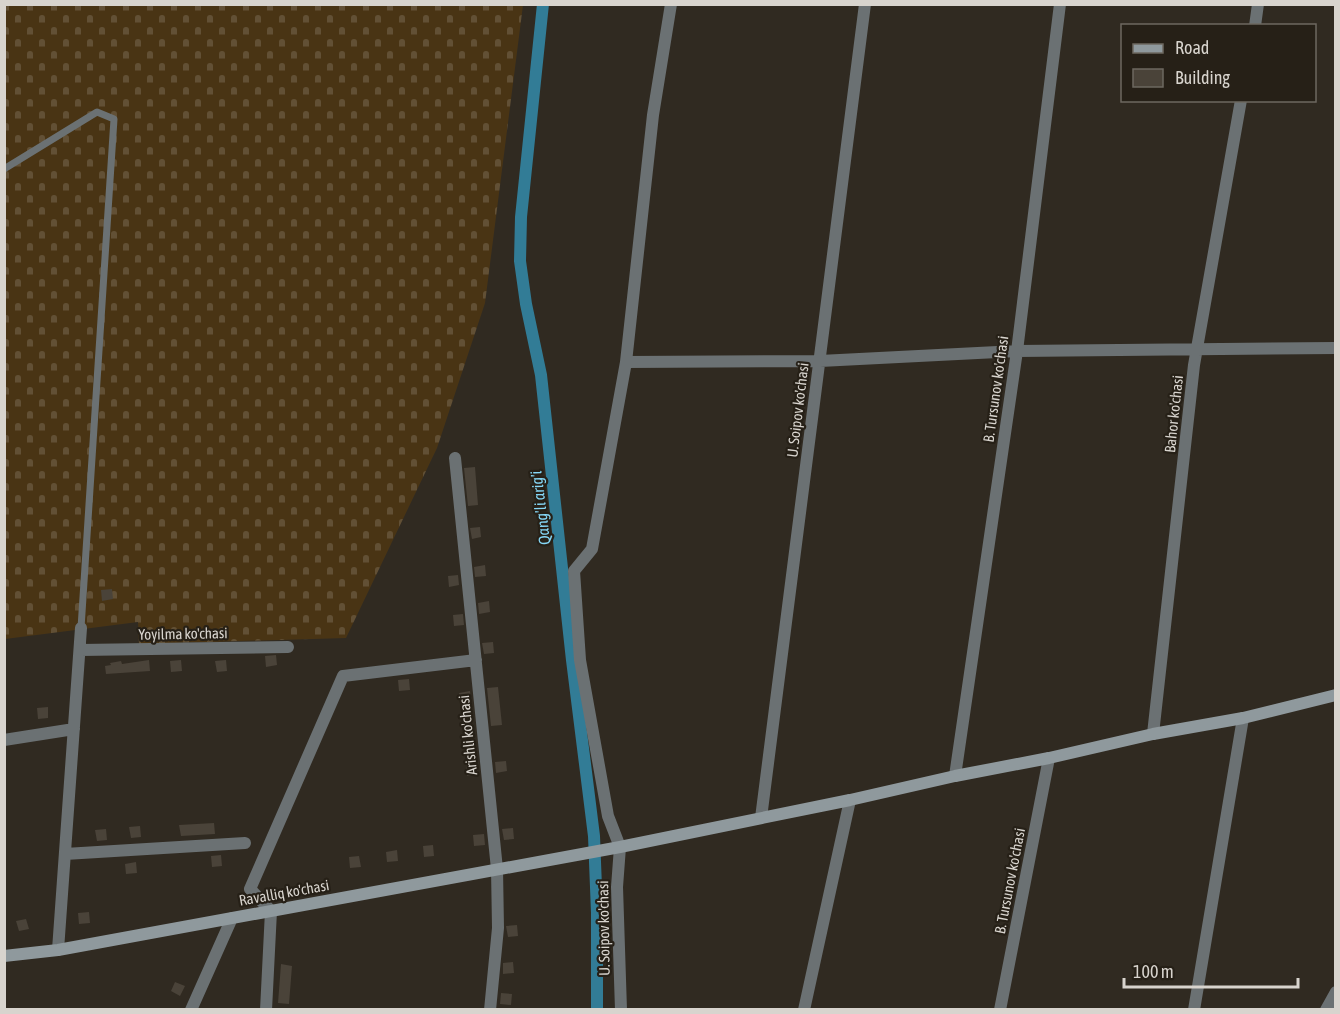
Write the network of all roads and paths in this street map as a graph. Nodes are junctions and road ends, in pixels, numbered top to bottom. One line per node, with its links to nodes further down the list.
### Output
1 (671, 4): 12 (street)
2 (865, 4): 11 (street, U. Soipov ko'chasi)
3 (1060, 4): 10 (street, B. Tursunov ko'chasi)
4 (1258, 4): 5 (street)
5 (1255, 24)
6 (1241, 102): 9 (street, Bahor ko'chasi)
7 (4, 169): 14 (lane)
8 (1335, 348): 9 (street)
9 (1197, 350): 10 (street); 21 (street, Bahor ko'chasi)
10 (1017, 351): 11 (street); 24 (street, B. Tursunov ko'chasi)
11 (819, 361): 12 (street); 26 (street, U. Soipov ko'chasi)
12 (626, 362): 28 (street)
13 (455, 458): 17 (street, Arishli ko'chasi)
14 (81, 628): 16 (street)
15 (288, 647): 16 (street, Yoyilma ko'chasi)
16 (80, 650): 20 (street)
17 (476, 660): 30 (street, Arishli ko'chasi); 31 (street)
18 (1335, 695): 19 (street, Ravalliq ko'chasi)
19 (1243, 718): 21 (street, Ravalliq ko'chasi); 42 (street)
20 (74, 729): 22 (street); 29 (street)
21 (1154, 734): 23 (street, Ravalliq ko'chasi)
22 (4, 740)
23 (1049, 758): 24 (street, Ravalliq ko'chasi); 41 (street, B. Tursunov ko'chasi)
24 (955, 776): 25 (street, Ravalliq ko'chasi)
25 (850, 800): 26 (street, Ravalliq ko'chasi); 40 (street)
26 (761, 818): 28 (street, Ravalliq ko'chasi)
27 (244, 843): 29 (street)
28 (617, 847): 30 (street, Ravalliq ko'chasi); 39 (street, U. Soipov ko'chasi)
29 (65, 854): 33 (street)
30 (497, 869): 31 (street, Ravalliq ko'chasi); 38 (street, Arishli ko'chasi)
31 (271, 911): 32 (street, Ravalliq ko'chasi); 37 (street)
32 (232, 918): 33 (street, Ravalliq ko'chasi); 36 (street)
33 (58, 950): 34 (street, Ravalliq ko'chasi)
34 (4, 956)
35 (1335, 992): 43 (street)
36 (191, 1010)
37 (267, 1010)
38 (490, 1010)
39 (621, 1010)
40 (804, 1010)
41 (1000, 1010)
42 (1194, 1010)
43 (1326, 1010)

